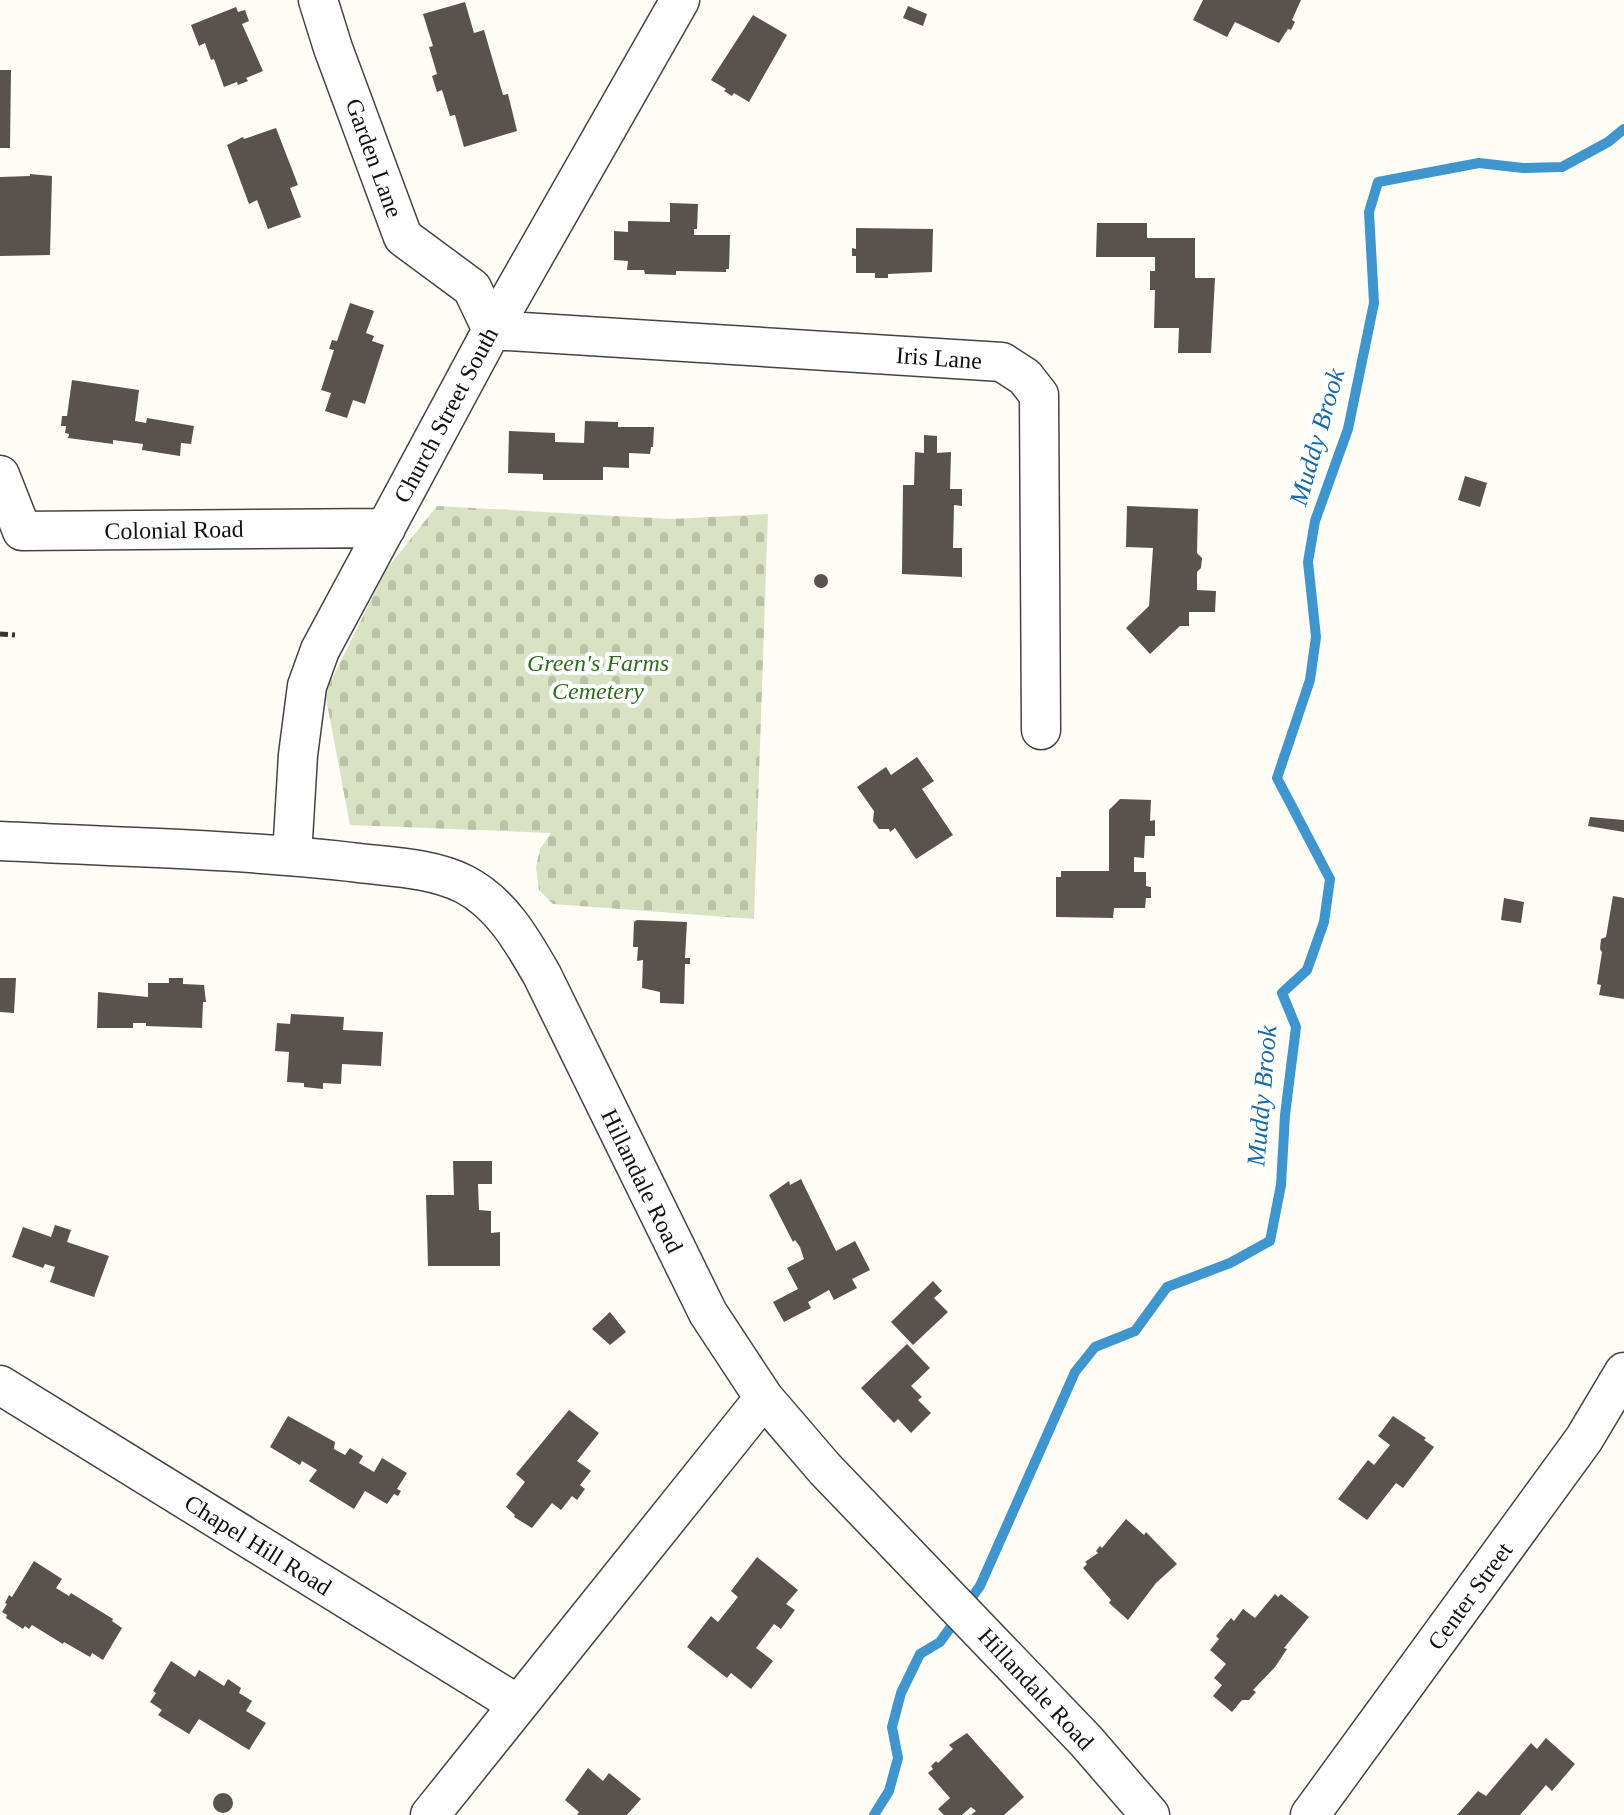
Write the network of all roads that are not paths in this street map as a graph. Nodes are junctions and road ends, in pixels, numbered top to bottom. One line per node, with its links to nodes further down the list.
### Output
1 (318, 0): 3 (street, Garden Lane)
2 (680, 0): 3 (street, Church Street South)
3 (492, 330): 5 (street, Church Street South); 6 (street, Iris Lane)
4 (0, 475): 5 (street, Colonial Road)
5 (386, 528): 8 (street, Church Street South)
6 (1041, 730)
7 (0, 841): 8 (street, Hillandale Road)
8 (292, 856): 11 (street, Hillandale Road)
9 (1624, 1372): 15 (street, Center Street)
10 (0, 1385): 12 (street, Chapel Hill Road)
11 (764, 1398): 12 (street); 14 (street, Hillandale Road)
12 (517, 1704): 13 (street)
13 (430, 1815)
14 (1150, 1815)
15 (1310, 1815)

